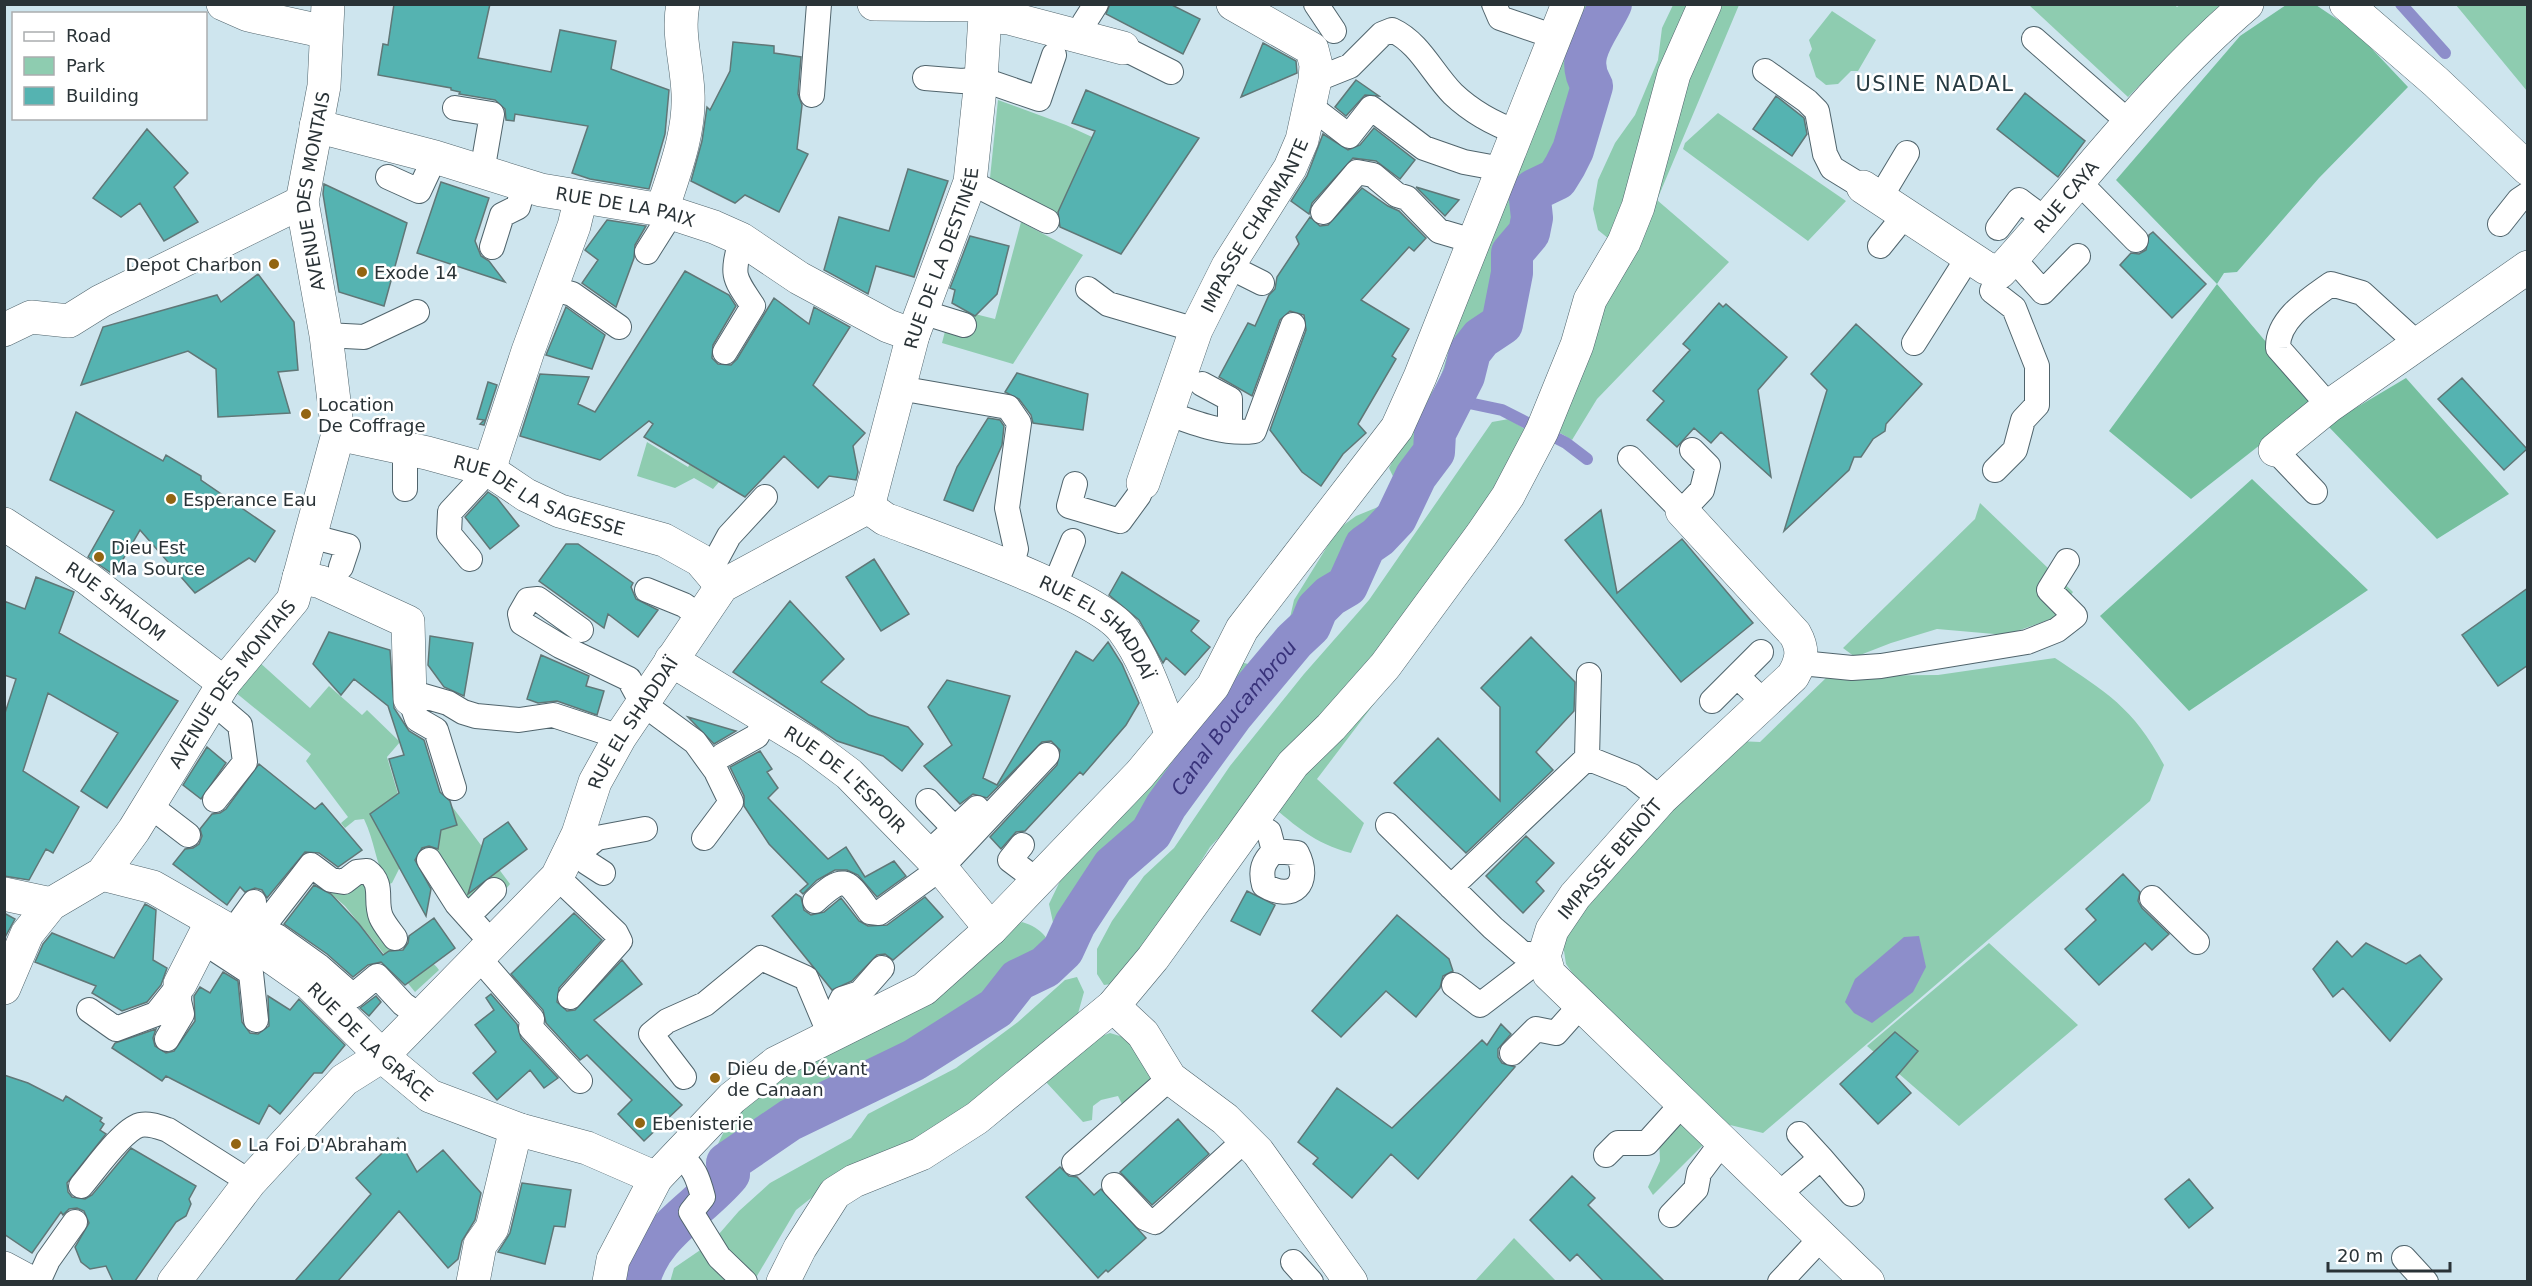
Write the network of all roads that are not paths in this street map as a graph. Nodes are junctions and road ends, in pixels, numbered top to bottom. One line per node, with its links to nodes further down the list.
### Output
1 (223, 4): 14 (street)
2 (683, 4): 45 (street)
3 (819, 4): 26 (lane)
4 (874, 4): 13 (street)
5 (1096, 4): 16 (lane)
6 (1316, 4): 15 (lane)
7 (1494, 4): 17 (lane)
8 (1568, 4): 17 (street)
9 (1705, 4): 130 (street)
10 (2247, 4): 29 (street, RUE CAYA)
11 (2346, 4): 35 (street)
12 (1247, 8): 25 (street, IMPASSE CHARMANTE)
13 (983, 9): 16 (street); 24 (street, RUE DE LA DESTINÉE)
14 (327, 18): 30 (street, AVENUE DES MONTAIS)
15 (1334, 31)
16 (1080, 37): 19 (street)
17 (1555, 37): 31 (street)
18 (2034, 39): 29 (lane)
19 (1124, 48): 22 (lane)
20 (1054, 55): 24 (lane)
21 (1765, 71): 43 (lane)
22 (1171, 72)
23 (925, 78): 24 (lane)
24 (981, 79): 38 (street, RUE DE LA DESTINÉE)
25 (1315, 80): 28 (street, IMPASSE CHARMANTE); 31 (lane)
26 (812, 95)
27 (454, 108): 36 (lane)
28 (1306, 112): 34 (lane); 60 (street, IMPASSE CHARMANTE)
29 (2130, 123): 39 (street, RUE CAYA)
30 (316, 126): 33 (street, RUE DE LA PAIX); 44 (street, AVENUE DES MONTAIS)
31 (1517, 132): 34 (street)
32 (1907, 153): 43 (lane)
33 (435, 157): 36 (street, RUE DE LA PAIX); 37 (lane)
34 (1502, 169): 53 (street)
35 (2528, 169)
36 (482, 172): 40 (street, RUE DE LA PAIX)
37 (388, 177)
38 (970, 182): 48 (lane); 66 (street, RUE DE LA DESTINÉE)
39 (2079, 182): 47 (street, RUE CAYA); 52 (lane)
40 (524, 186): 42 (street, RUE DE LA PAIX); 55 (lane)
41 (2528, 194): 49 (lane)
42 (581, 197): 45 (street, RUE DE LA PAIX); 63 (street)
43 (1883, 200): 54 (lane); 57 (street)
44 (302, 202): 70 (street); 72 (street, AVENUE DES MONTAIS)
45 (662, 210): 51 (street, RUE DE LA PAIX); 56 (lane)
46 (1323, 212): 53 (lane)
47 (2046, 220): 50 (lane); 59 (street, RUE CAYA)
48 (1047, 221)
49 (2500, 224)
50 (1998, 228)
51 (741, 239): 66 (street, RUE DE LA PAIX); 75 (lane)
52 (2136, 240)
53 (1473, 241): 119 (street)
54 (1880, 246)
55 (492, 247)
56 (647, 252)
57 (1969, 256): 59 (street); 73 (lane)
58 (2078, 256): 59 (lane)
59 (2006, 265): 87 (lane)
60 (1228, 266): 62 (lane); 71 (street, IMPASSE CHARMANTE)
61 (2528, 267): 74 (street)
62 (1262, 283)
63 (551, 288): 69 (lane); 86 (street)
64 (1088, 289): 71 (lane)
65 (417, 312): 72 (lane)
66 (918, 324): 67 (lane); 77 (street, RUE DE LA DESTINÉE)
67 (964, 325)
68 (1293, 325): 80 (lane)
69 (619, 327)
70 (4, 330)
71 (1196, 330): 79 (street, IMPASSE CHARMANTE)
72 (326, 335): 81 (street, AVENUE DES MONTAIS)
73 (1914, 343)
74 (2416, 345): 78 (street); 78 (lane)
75 (725, 352)
76 (1202, 384): 80 (lane)
77 (899, 388): 93 (street, RUE DE LA DESTINÉE); 101 (lane)
78 (2329, 406): 84 (street)
79 (1167, 413): 80 (lane); 88 (street, IMPASSE CHARMANTE)
80 (1230, 430)
81 (339, 434): 82 (street, RUE DE LA SAGESSE); 96 (street, AVENUE DES MONTAIS)
82 (405, 449): 86 (street, RUE DE LA SAGESSE); 90 (lane)
83 (1692, 450): 94 (lane)
84 (2275, 450): 91 (lane)
85 (1630, 458): 94 (lane)
86 (489, 470): 98 (lane); 103 (street, RUE DE LA SAGESSE)
87 (1995, 470)
88 (1143, 483): 89 (lane)
89 (1075, 484)
90 (405, 489)
91 (2315, 492)
92 (765, 497): 103 (lane)
93 (868, 507): 101 (street, RUE EL SHADDAÏ); 103 (street, RUE EL SHADDAÏ)
94 (1682, 511): 110 (street)
95 (4, 524): 113 (street, RUE SHALOM)
96 (310, 536): 100 (lane); 102 (street, AVENUE DES MONTAIS)
97 (1073, 541): 104 (lane)
98 (470, 559)
99 (2067, 561): 110 (lane)
100 (341, 567)
101 (1011, 568): 104 (street, RUE EL SHADDAÏ)
102 (299, 577): 113 (street, AVENUE DES MONTAIS); 114 (street)
103 (716, 579): 106 (street, RUE EL SHADDAÏ)
104 (1054, 587): 119 (street, RUE EL SHADDAÏ)
105 (647, 590): 106 (lane)
106 (701, 617): 109 (street, RUE EL SHADDAÏ)
107 (581, 630): 117 (lane)
108 (1761, 652): 112 (lane)
109 (670, 660): 117 (street, RUE EL SHADDAÏ); 118 (street, RUE DE L'ESPOIR)
110 (1801, 663): 116 (street, IMPASSE BENOÎT)
111 (1589, 675): 123 (lane)
112 (1737, 676): 115 (lane); 116 (lane)
113 (218, 693): 126 (lane); 128 (street, AVENUE DES MONTAIS)
114 (410, 695): 120 (lane); 124 (lane)
115 (1712, 701)
116 (1763, 701): 125 (street, IMPASSE BENOÎT)
117 (642, 703): 120 (street, RUE EL SHADDAÏ); 135 (lane)
118 (766, 718): 121 (lane); 140 (street, RUE DE L'ESPOIR)
119 (1172, 735): 144 (street)
120 (620, 737): 137 (street, RUE EL SHADDAÏ)
121 (723, 755)
122 (1047, 755): 140 (lane)
123 (1587, 758): 125 (lane); 145 (lane)
124 (454, 788)
125 (1661, 799): 158 (street, IMPASSE BENOÎT)
126 (215, 800)
127 (928, 801): 132 (lane)
128 (149, 805): 134 (lane); 142 (street, AVENUE DES MONTAIS)
129 (976, 808): 132 (lane)
130 (1250, 820): 138 (lane); 165 (street)
131 (1388, 825): 145 (lane)
132 (954, 828): 140 (lane)
133 (645, 829): 137 (lane)
134 (188, 835)
135 (704, 838)
136 (1022, 845): 144 (lane)
137 (578, 848): 141 (lane); 143 (street, RUE EL SHADDAÏ)
138 (1274, 851)
139 (429, 860): 152 (lane)
140 (934, 861): 149 (lane); 153 (street, RUE DE L'ESPOIR)
141 (603, 873)
142 (102, 874): 151 (street, AVENUE DES MONTAIS); 154 (street, RUE DE LA GRÂCE)
143 (557, 877): 157 (street, RUE EL SHADDAÏ); 163 (lane)
144 (1038, 881): 153 (street)
145 (1451, 886): 158 (lane)
146 (494, 890): 152 (lane)
147 (4, 894): 151 (street)
148 (2152, 898): 156 (lane)
149 (815, 901)
150 (254, 902): 154 (lane)
151 (51, 904): 162 (street, AVENUE DES MONTAIS)
152 (468, 916): 157 (lane)
153 (992, 929): 169 (street)
154 (236, 935): 155 (lane); 160 (street); 167 (lane); 168 (lane); 172 (street, RUE DE LA GRÂCE)
155 (394, 938)
156 (2197, 942)
157 (485, 950): 167 (street, RUE EL SHADDAÏ); 175 (lane)
158 (1544, 956): 161 (lane); 164 (street)
159 (882, 968): 169 (lane)
160 (180, 984): 166 (lane); 170 (lane)
161 (1454, 985)
162 (4, 988)
163 (570, 997)
164 (1580, 1005): 171 (lane); 176 (street)
165 (1113, 1006): 174 (street); 203 (street)
166 (89, 1011)
167 (420, 1016): 172 (street, RUE EL SHADDAÏ)
168 (256, 1020)
169 (839, 1031): 173 (lane); 181 (street)
170 (167, 1039)
171 (1512, 1053)
172 (381, 1056): 177 (street, RUE DE LA GRÂCE); 186 (street, RUE EL SHADDAÏ)
173 (684, 1077)
174 (1170, 1078): 179 (street); 184 (lane)
175 (580, 1080)
176 (1683, 1103): 180 (street); 182 (lane)
177 (520, 1130): 185 (street, RUE DE LA GRÂCE); 200 (street)
178 (1799, 1134): 183 (lane)
179 (1245, 1140): 187 (lane); 205 (street)
180 (1723, 1141): 189 (street); 191 (lane)
181 (678, 1154): 185 (street); 202 (lane)
182 (1606, 1155)
183 (1821, 1158): 189 (lane); 190 (lane)
184 (1074, 1163)
185 (656, 1178): 201 (street)
186 (250, 1182): 188 (lane); 199 (street, RUE EL SHADDAÏ)
187 (1114, 1185)
188 (81, 1186)
189 (1779, 1194): 193 (street)
190 (1852, 1194)
191 (1671, 1215)
192 (75, 1222): 198 (lane)
193 (1823, 1236): 206 (lane); 207 (street)
194 (2404, 1258): 208 (lane)
195 (1293, 1262): 204 (lane)
196 (4, 1268): 197 (street)
197 (30, 1281)
198 (38, 1281)
199 (174, 1281)
200 (473, 1281)
201 (609, 1281)
202 (745, 1281)
203 (783, 1281)
204 (1311, 1281)
205 (1352, 1281)
206 (1780, 1281)
207 (1868, 1281)
208 (2426, 1281)

